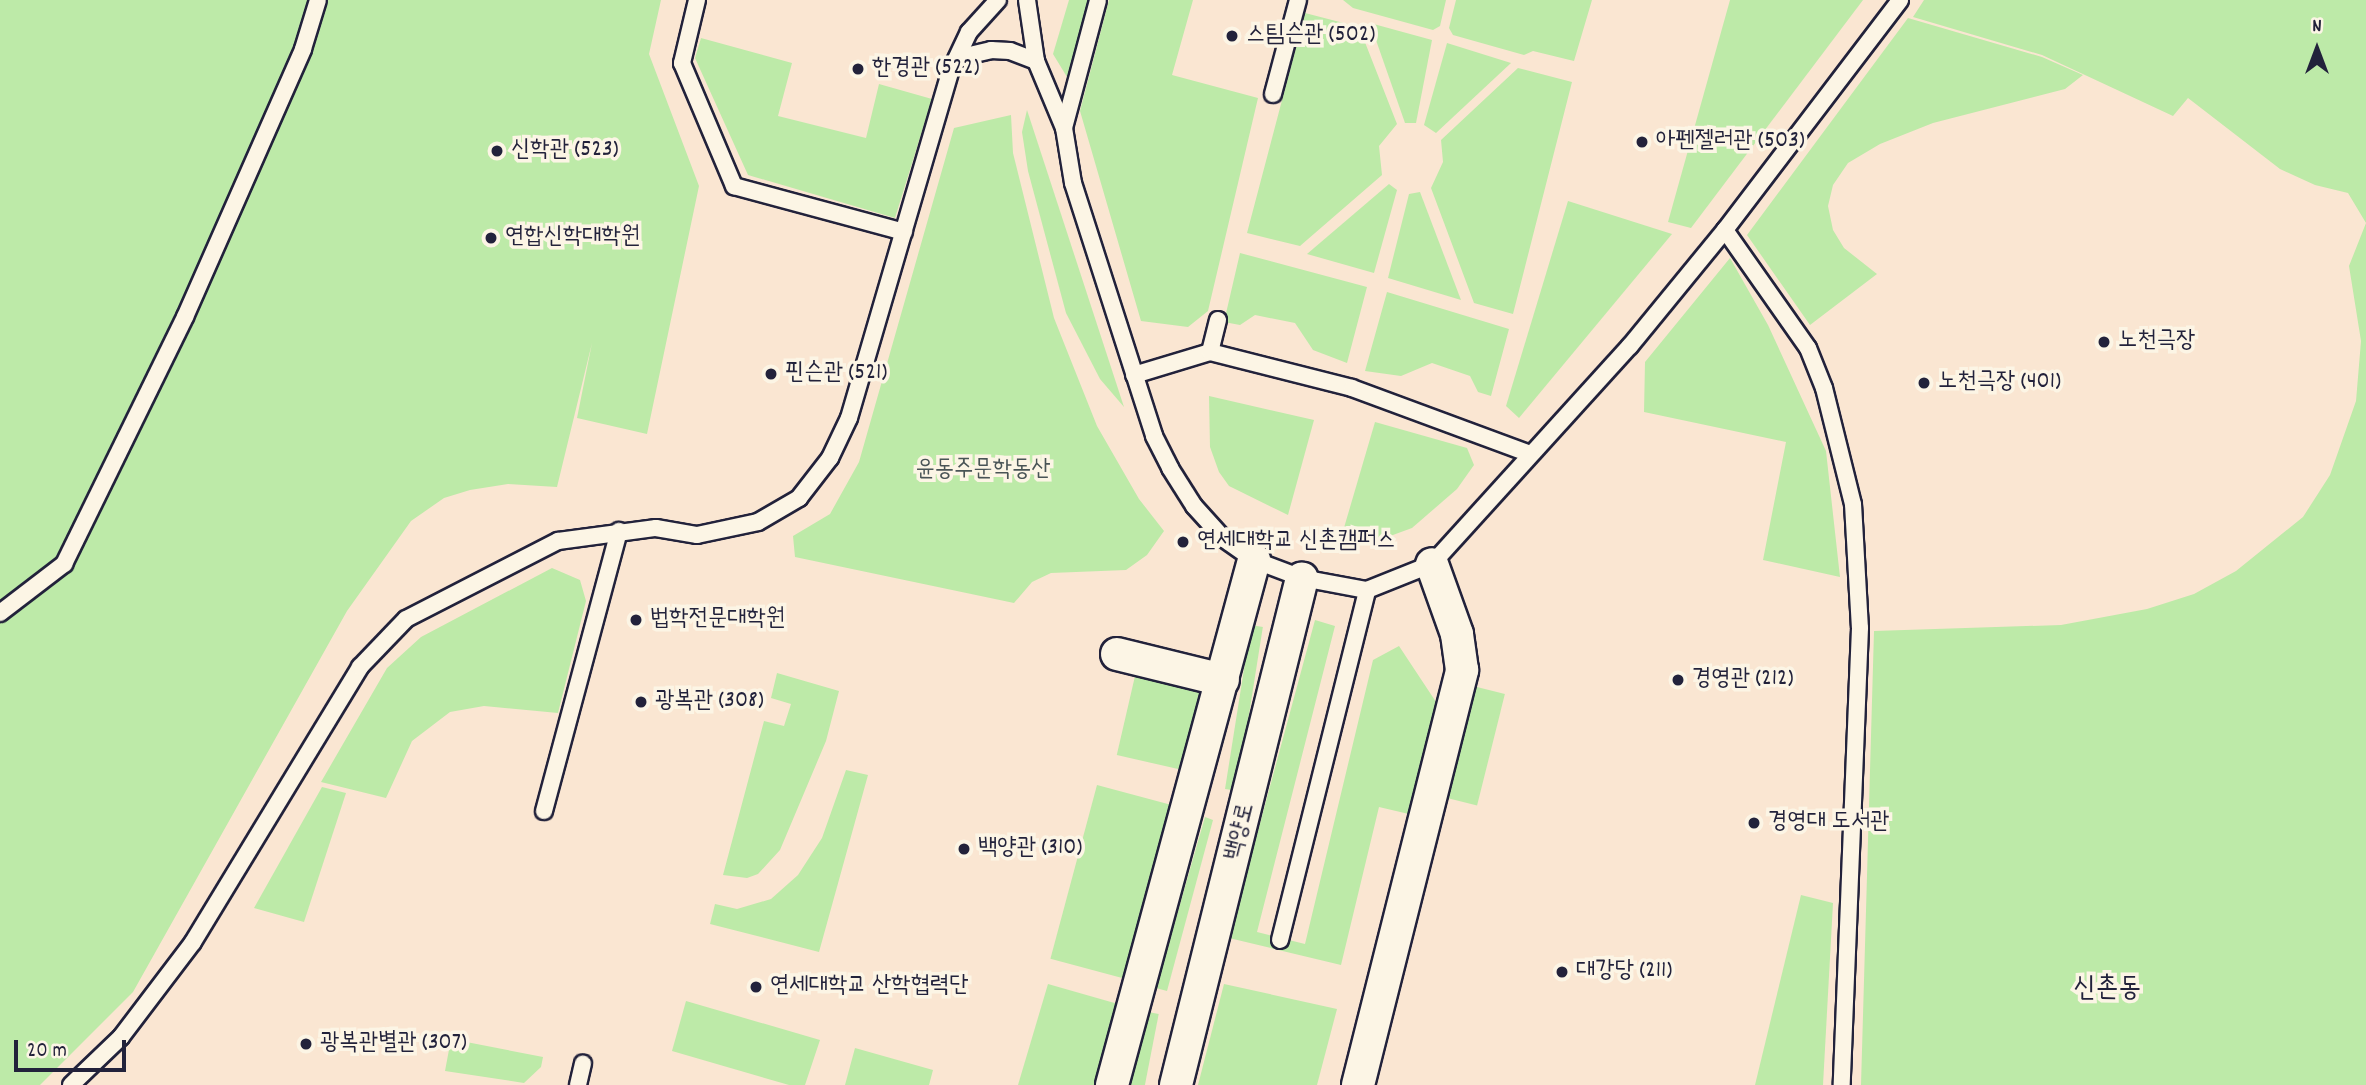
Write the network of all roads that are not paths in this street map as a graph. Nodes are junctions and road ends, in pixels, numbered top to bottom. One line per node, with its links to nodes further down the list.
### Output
1 (318, 0): 23 (lane)
2 (697, 0): 13 (lane)
3 (998, 0): 8 (lane)
4 (1027, 0): 9 (lane)
5 (1098, 0): 11 (lane)
6 (1298, 0): 10 (lane)
7 (1900, 0): 12 (lane)
8 (957, 58): 9 (lane); 13 (lane)
9 (1036, 61): 11 (lane)
10 (1273, 93)
11 (1064, 128): 16 (lane)
12 (1725, 230): 17 (lane); 34 (lane)
13 (904, 232): 18 (lane)
14 (1218, 320): 15 (lane)
15 (1210, 352): 16 (lane); 17 (lane)
16 (1134, 374): 19 (lane)
17 (1530, 454): 20 (lane)
18 (619, 531): 26 (lane); 29 (lane)
19 (1254, 560): 21 (lane); 25 (street)
20 (1432, 564): 22 (lane); 33 (street)
21 (1302, 578): 22 (lane); 32 (street, 백양로)
22 (1367, 590): 27 (lane)
23 (0, 613)
24 (1117, 654): 25 (street)
25 (1223, 680): 31 (street)
26 (544, 811)
27 (1280, 940)
28 (583, 1065): 30 (lane)
29 (71, 1085)
30 (578, 1085)
31 (1112, 1085)
32 (1176, 1085)
33 (1359, 1085)
34 (1842, 1085)

